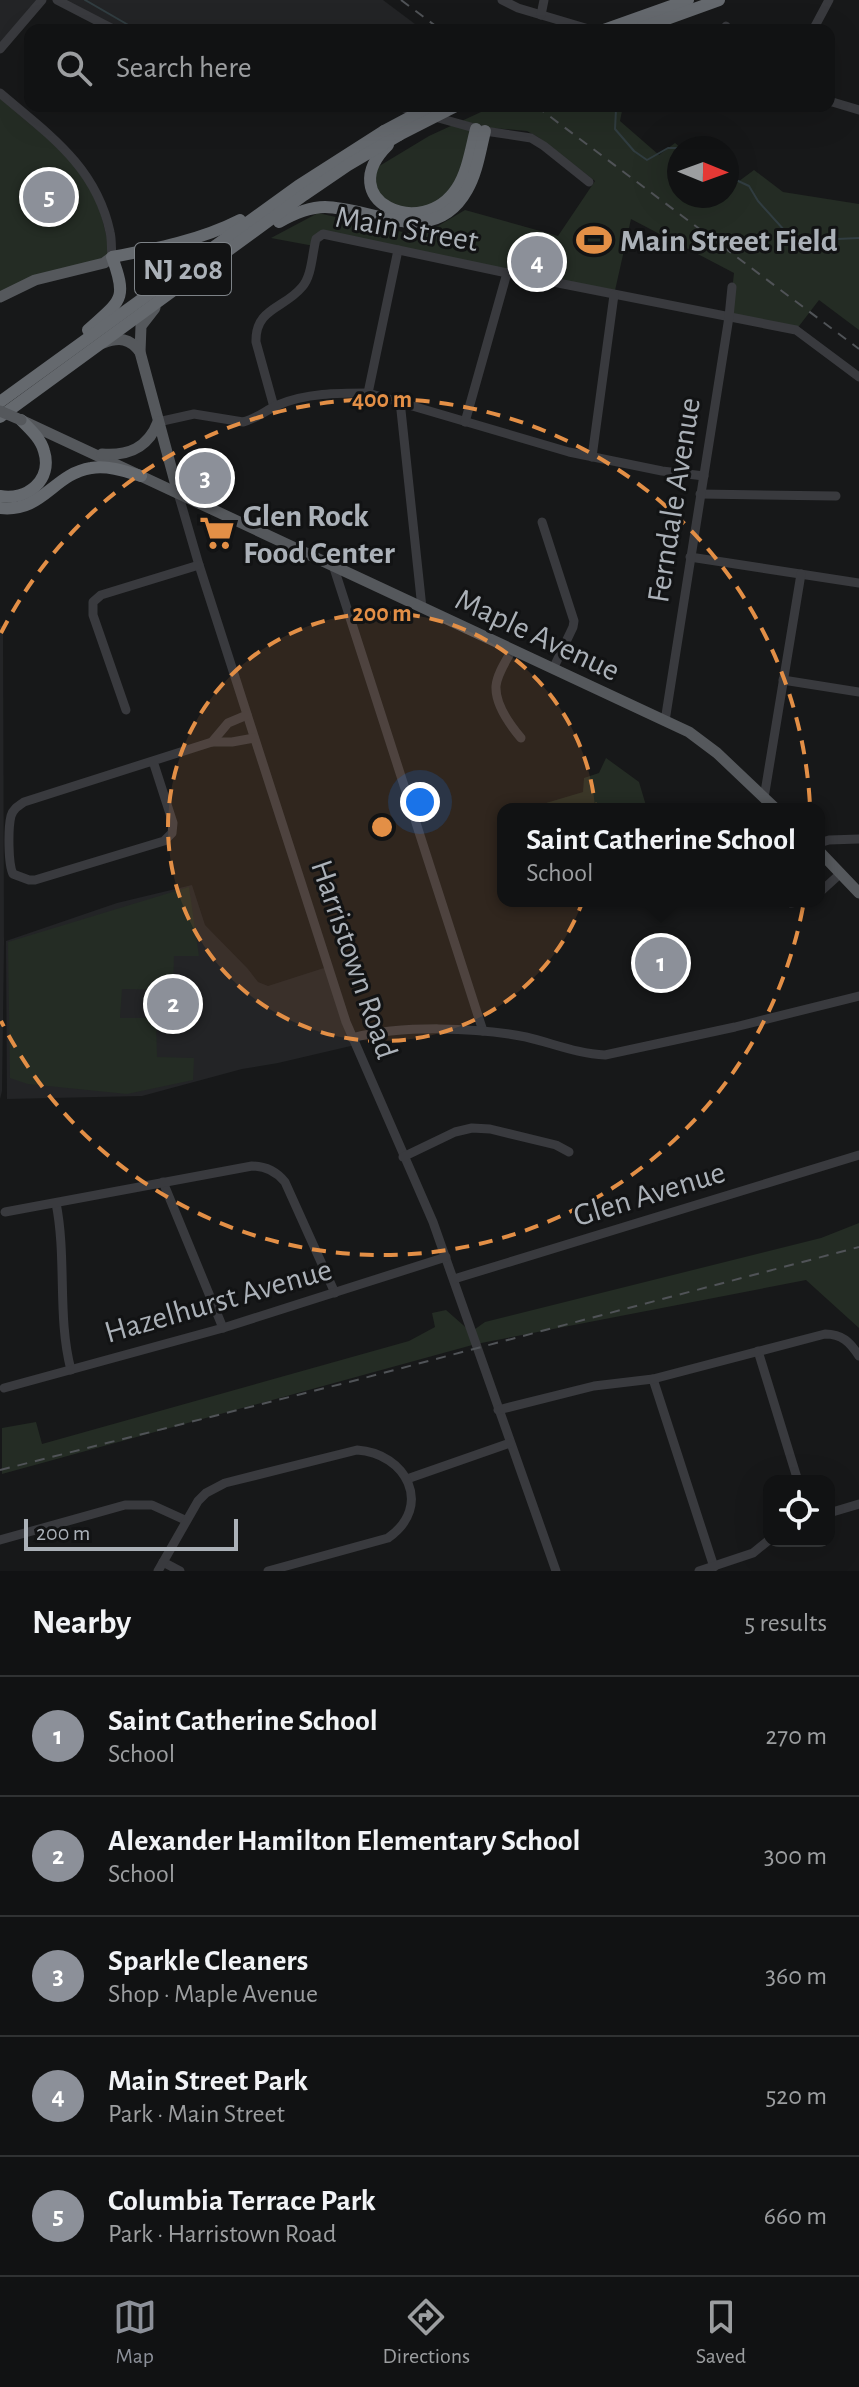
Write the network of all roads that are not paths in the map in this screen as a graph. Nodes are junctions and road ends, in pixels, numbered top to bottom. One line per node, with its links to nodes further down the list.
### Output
1 (42, 0): 14 (street)
2 (57, 0): 9 (street)
3 (502, 0): 8 (street)
4 (544, 0): 8 (street)
5 (688, 0): 11 (highway)
6 (719, 0): 12 (highway)
7 (829, 0): 13 (street)
8 (541, 15): 10 (street)
9 (103, 24)
10 (572, 24)
11 (640, 24)
12 (641, 24)
13 (816, 24)
14 (0, 49)
15 (0, 93): 27 (street)
16 (835, 103): 17 (street)
17 (859, 110)
18 (419, 112): 21 (street)
19 (420, 112): 24 (highway, NJ 208, bridge)
20 (444, 112): 22 (highway, NJ 208, bridge)
21 (481, 130): 22 (highway); 23 (street); 25 (highway)
22 (399, 135): 25 (highway, NJ 208)
23 (589, 182)
24 (298, 186): 27 (highway); 36 (highway, NJ 208)
25 (234, 247): 31 (highway, NJ 208)
26 (398, 250): 28 (street, Main Street); 38 (street); 41 (street, Main Street)
27 (112, 257): 32 (main road); 36 (highway)
28 (507, 273): 30 (street, Main Street); 46 (street)
29 (732, 287): 33 (street, Ferndale Avenue)
30 (614, 295): 33 (street, Main Street); 48 (street)
31 (166, 296): 34 (highway, NJ 208); 35 (main road)
32 (0, 297)
33 (729, 317): 37 (street, Main Street); 50 (street, Ferndale Avenue)
34 (98, 346): 35 (main road); 43 (highway, NJ 208)
35 (140, 352): 45 (main road, Harristown Road)
36 (67, 353): 39 (highway, NJ 208)
37 (859, 377)
38 (368, 393): 40 (street); 41 (street)
39 (2, 400)
40 (400, 401): 46 (street); 62 (street)
41 (274, 407): 45 (street)
42 (0, 411): 44 (main road, Maple Avenue, bridge)
43 (0, 420)
44 (21, 420): 47 (main road, Maple Avenue); 53 (highway)
45 (158, 422): 47 (main road); 51 (main road, Harristown Road)
46 (465, 422): 48 (street)
47 (91, 452): 49 (main road, Maple Avenue)
48 (592, 457): 50 (street)
49 (141, 476): 51 (main road, Maple Avenue); 55 (highway)
50 (704, 476): 52 (street, Ferndale Avenue)
51 (178, 493): 58 (street, Harristown Road); 59 (main road, Maple Avenue)
52 (700, 494): 54 (street); 57 (street, Ferndale Avenue)
53 (0, 496)
54 (836, 496)
55 (0, 508)
56 (542, 522): 64 (street)
57 (690, 557): 60 (street); 69 (street, Ferndale Avenue)
58 (199, 565): 67 (street); 68 (street, Harristown Road)
59 (334, 568): 62 (main road, Maple Avenue); 83 (street)
60 (801, 574): 61 (street); 65 (street)
61 (859, 583)
62 (422, 608): 63 (main road, Maple Avenue)
63 (512, 650): 64 (main road, Maple Avenue); 71 (street)
64 (553, 669): 69 (main road, Maple Avenue)
65 (783, 680): 66 (street); 74 (street)
66 (859, 692)
67 (126, 710)
68 (247, 715): 70 (street, Harristown Road); 72 (street)
69 (665, 721): 74 (main road, Maple Avenue)
70 (254, 738): 72 (street); 84 (street, Harristown Road)
71 (521, 738)
72 (212, 742): 73 (street)
73 (153, 761): 73 (street)
74 (764, 798): 75 (main road, Maple Avenue)
75 (769, 803)
76 (859, 839): 77 (street)
77 (825, 841)
78 (825, 857): 79 (main road)
79 (841, 873): 80 (street); 81 (main road)
80 (825, 888)
81 (859, 893)
82 (859, 996): 83 (street)
83 (483, 1031): 84 (street)
84 (352, 1038): 87 (street, Harristown Road)
85 (569, 1152): 87 (street)
86 (859, 1155): 92 (street, Glen Avenue)
87 (403, 1157): 91 (street, Harristown Road)
88 (163, 1182): 89 (street); 93 (street); 94 (street)
89 (56, 1203): 90 (street); 97 (street)
90 (5, 1212)
91 (446, 1257): 92 (street, Harristown Road); 93 (street, Hazelhurst Avenue)
92 (454, 1279): 100 (street, Harristown Road)
93 (335, 1293): 94 (street, Hazelhurst Avenue)
94 (223, 1328): 97 (street, Hazelhurst Avenue)
95 (758, 1351): 96 (street); 98 (street); 102 (street)
96 (859, 1356)
97 (71, 1370): 99 (street, Hazelhurst Avenue)
98 (653, 1379): 100 (street); 110 (street)
99 (4, 1388)
100 (498, 1410): 101 (street, Harristown Road)
101 (510, 1443): 103 (street); 113 (street, Harristown Road)
102 (796, 1475)
103 (407, 1479): 106 (street); 112 (street)
104 (859, 1504): 105 (street)
105 (835, 1511)
106 (185, 1520): 107 (street); 109 (street)
107 (0, 1540)
108 (763, 1545): 110 (street)
109 (161, 1567): 111 (street)
110 (714, 1567): 114 (street)
111 (180, 1571)
112 (268, 1571)
113 (556, 1571)
114 (699, 1571)

